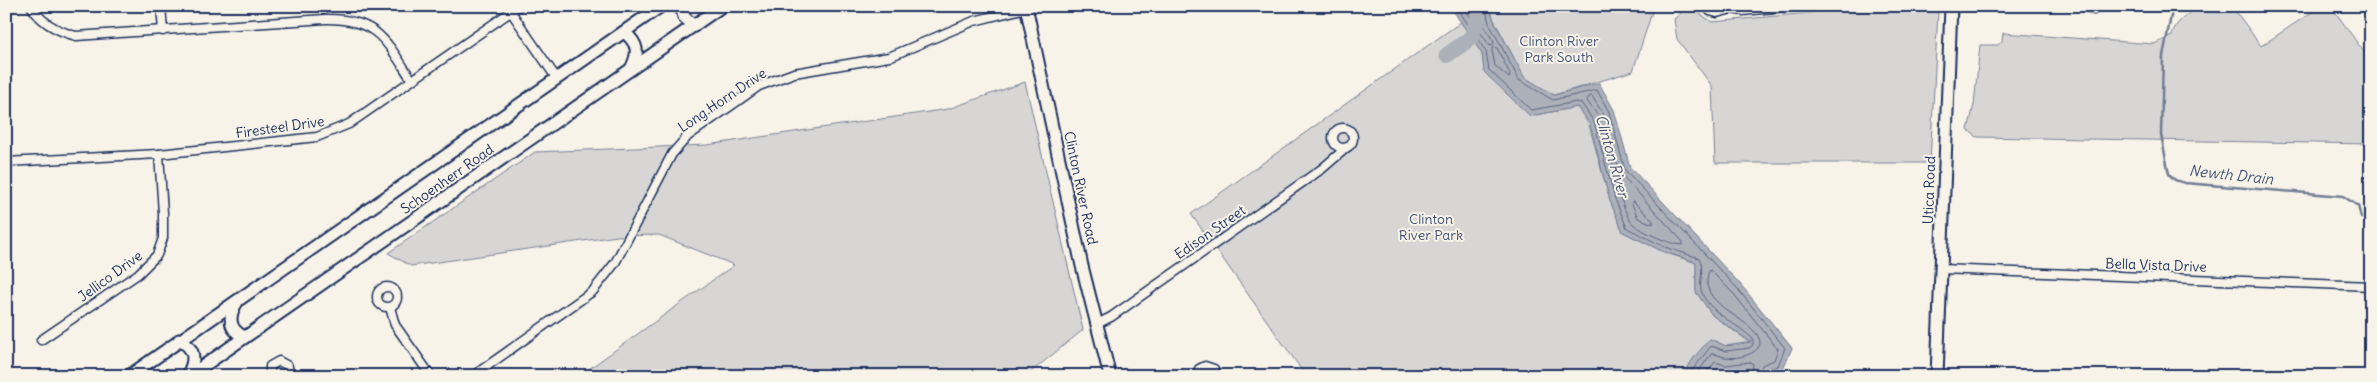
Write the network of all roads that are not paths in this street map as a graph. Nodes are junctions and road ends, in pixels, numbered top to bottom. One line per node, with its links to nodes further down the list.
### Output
1 (32, 6): 16 (street)
2 (161, 6): 16 (street)
3 (519, 6): 14 (street, Firesteel Drive)
4 (661, 6): 17 (main road, Schoenherr Road)
5 (681, 6): 15 (main road)
6 (722, 6): 15 (main road, Schoenherr Road)
7 (1706, 6): 13 (street)
8 (1796, 6): 13 (street)
9 (1951, 6): 26 (main road, Utica Road)
10 (2084, 6): 11 (street)
11 (2100, 6)
12 (1026, 7): 30 (main road, Clinton River Road); 39 (street, Long Horn Drive)
13 (1727, 8)
14 (509, 9): 19 (street); 20 (street, Firesteel Drive)
15 (694, 26): 18 (main road, Schoenherr Road)
16 (163, 31): 20 (street)
17 (624, 32): 18 (main road); 19 (main road, Schoenherr Road)
18 (630, 70): 31 (main road, Schoenherr Road)
19 (557, 79): 28 (main road, Schoenherr Road)
20 (412, 80): 23 (street, Firesteel Drive)
21 (1334, 144): 22 (street); 22 (street); 24 (street)
22 (1346, 148): 24 (street, Edison Street)
23 (159, 154): 25 (street, Firesteel Drive); 32 (street, Jellico Drive)
24 (1334, 157): 30 (street, Edison Street)
25 (6, 162)
26 (1941, 269): 27 (street, Bella Vista Drive); 43 (main road, Utica Road)
27 (2371, 286)
28 (238, 300): 31 (main road); 33 (main road, Schoenherr Road)
29 (390, 307): 38 (street)
30 (1097, 324): 40 (main road, Clinton River Road)
31 (245, 337): 35 (main road, Schoenherr Road)
32 (41, 340)
33 (179, 340): 34 (main road, Schoenherr Road); 35 (main road)
34 (129, 376)
35 (188, 376)
36 (270, 376): 37 (street)
37 (288, 376)
38 (431, 376)
39 (473, 376)
40 (1110, 376)
41 (1196, 376): 42 (street)
42 (1217, 376)
43 (1937, 376)

